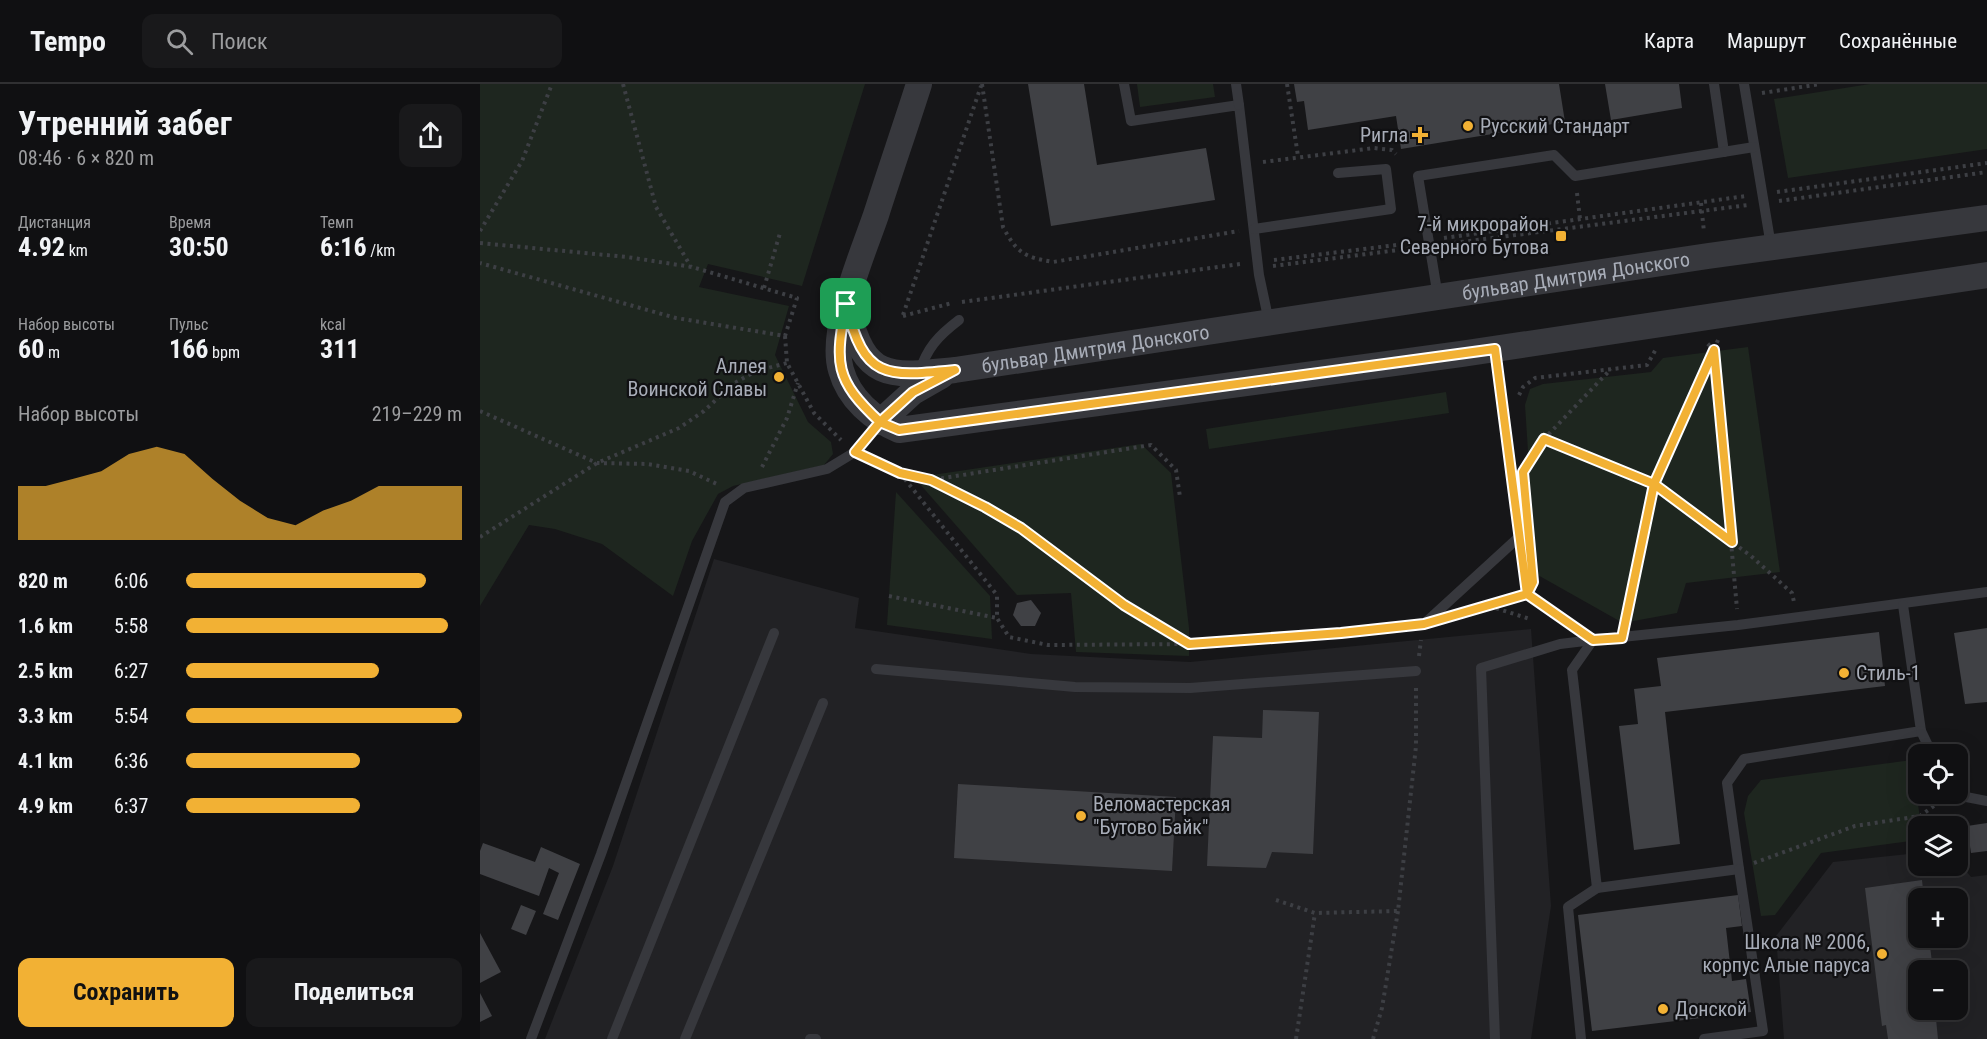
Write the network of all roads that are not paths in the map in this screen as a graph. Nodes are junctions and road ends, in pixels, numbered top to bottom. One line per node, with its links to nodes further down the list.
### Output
1 (919, 84): 15 (street)
2 (1124, 84): 6 (lane)
3 (1236, 84): 6 (lane)
4 (1714, 84): 8 (lane)
5 (1745, 90): 7 (lane)
6 (1239, 105): 11 (lane)
7 (1754, 147): 8 (lane); 12 (lane)
8 (1724, 152): 14 (lane)
9 (1338, 173): 11 (lane)
10 (1987, 218): 12 (street, бульвар Дмитрия Донского)
11 (1254, 229): 17 (lane)
12 (1772, 249): 14 (street, бульвар Дмитрия Донского)
13 (1987, 275): 18 (street)
14 (1438, 297): 17 (street, бульвар Дмитрия Донского)
15 (846, 304): 20 (street, бульвар Дмитрия Донского); 21 (street)
16 (959, 320): 20 (lane)
17 (1269, 322): 19 (street, бульвар Дмитрия Донского)
18 (1495, 349): 21 (street); 22 (lane)
19 (955, 370): 20 (street, бульвар Дмитрия Донского); 21 (street)
20 (919, 374)
21 (880, 422): 37 (lane)
22 (1519, 537): 25 (lane); 27 (lane)
23 (1987, 592): 24 (lane)
24 (1903, 605): 27 (lane); 31 (lane)
25 (1424, 624)
26 (774, 633): 38 (lane)
27 (1593, 640): 36 (lane); 42 (lane)
28 (876, 669): 29 (lane)
29 (1416, 671)
30 (823, 703): 39 (lane)
31 (1921, 731): 32 (lane); 35 (lane)
32 (1927, 744)
33 (1968, 797): 34 (lane)
34 (1987, 801)
35 (1739, 869): 36 (lane); 44 (lane)
36 (1596, 888): 43 (lane)
37 (531, 1039)
38 (612, 1039)
39 (685, 1039)
40 (810, 1039): 41 (lane)
41 (816, 1039)
42 (1495, 1039)
43 (1581, 1039)
44 (1704, 1039)

